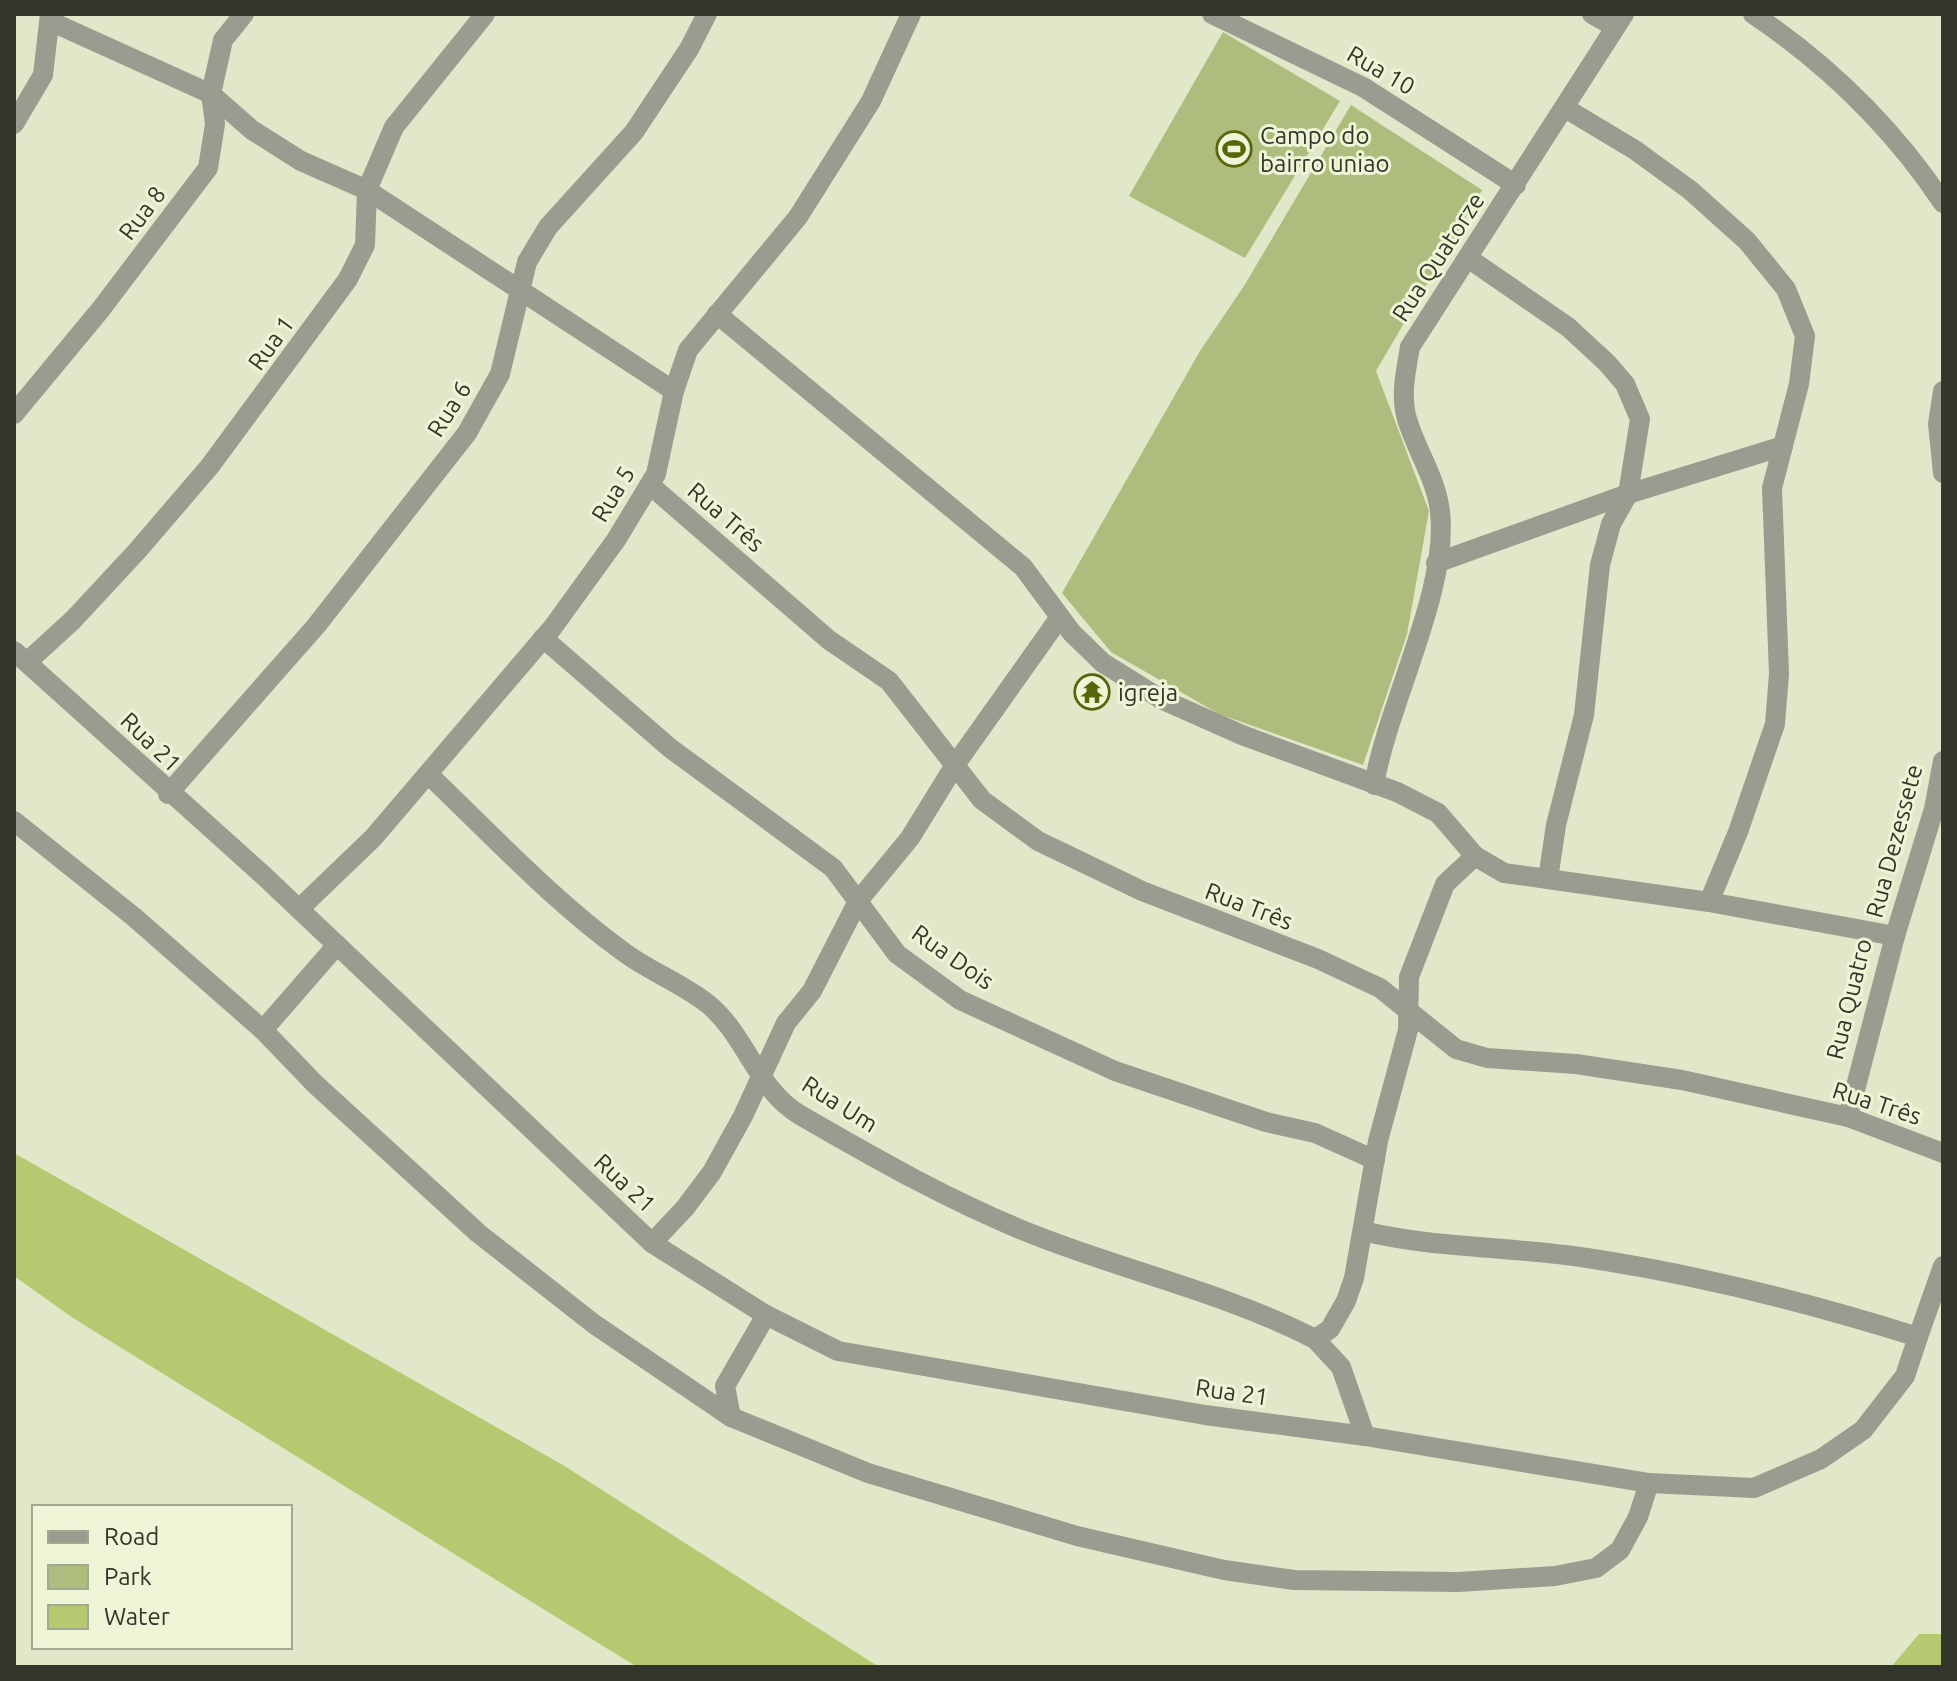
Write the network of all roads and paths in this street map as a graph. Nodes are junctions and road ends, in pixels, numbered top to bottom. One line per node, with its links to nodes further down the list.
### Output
1 (244, 14): 10 (street, Rua 8)
2 (485, 14): 14 (street, Rua 1)
3 (707, 14): 17 (street, Rua 6)
4 (911, 14): 18 (street, Rua 5)
5 (1212, 14): 13 (street, Rua 10)
6 (1592, 14): 9 (street)
7 (1753, 14): 15 (street)
8 (51, 18): 10 (street); 12 (street)
9 (1620, 21): 11 (street, Rua Quatorze)
10 (211, 94): 14 (street); 21 (street, Rua 8)
11 (1565, 108): 13 (street, Rua Quatorze); 22 (street)
12 (14, 124)
13 (1516, 185): 16 (street, Rua Quatorze)
14 (367, 190): 17 (street); 29 (street, Rua 1)
15 (1943, 203)
16 (1468, 258): 25 (street); 26 (street, Rua Quatorze)
17 (521, 289): 19 (street); 34 (street, Rua 6)
18 (717, 314): 19 (street, Rua 5); 27 (street)
19 (674, 391): 24 (street, Rua 5)
20 (1943, 391): 23 (street)
21 (14, 414)
22 (1783, 446): 25 (street); 39 (street)
23 (1943, 473)
24 (650, 485): 28 (street, Rua 5); 31 (street, Rua Três)
25 (1628, 494): 26 (street); 37 (street)
26 (1436, 563): 33 (street, Rua Quatorze)
27 (1060, 617): 31 (street); 33 (street)
28 (543, 638): 32 (street, Rua 5); 38 (street, Rua Dois)
29 (20, 657): 34 (street, Rua 21)
30 (1943, 761): 41 (street, Rua Dezessete)
31 (955, 765): 38 (street); 43 (street, Rua Três)
32 (428, 774): 40 (street, Rua 5); 45 (street, Rua Um)
33 (1374, 785): 36 (street)
34 (168, 794): 40 (street, Rua 21)
35 (14, 821): 44 (street)
36 (1475, 856): 37 (street, Rua Quatro); 43 (street)
37 (1548, 879): 39 (street, Rua Quatro)
38 (858, 901): 45 (street); 48 (street, Rua Dois)
39 (1709, 902): 41 (street, Rua Quatro)
40 (299, 909): 42 (street, Rua 21)
41 (1895, 936): 46 (street, Rua Quatro)
42 (337, 945): 44 (street); 50 (street, Rua 21)
43 (1406, 1006): 46 (street, Rua Três); 48 (street)
44 (263, 1030): 55 (street)
45 (761, 1078): 50 (street); 54 (street, Rua Um)
46 (1848, 1117): 47 (street, Rua Três)
47 (1943, 1153)
48 (1375, 1160): 49 (street)
49 (1363, 1231): 53 (street); 54 (street)
50 (652, 1243): 52 (street, Rua 21)
51 (1942, 1273): 53 (street)
52 (766, 1315): 55 (street); 56 (street, Rua 21)
53 (1918, 1337): 57 (street, Rua 21)
54 (1315, 1339): 56 (street)
55 (731, 1417): 57 (street)
56 (1365, 1436): 57 (street, Rua 21)
57 (1649, 1483)

